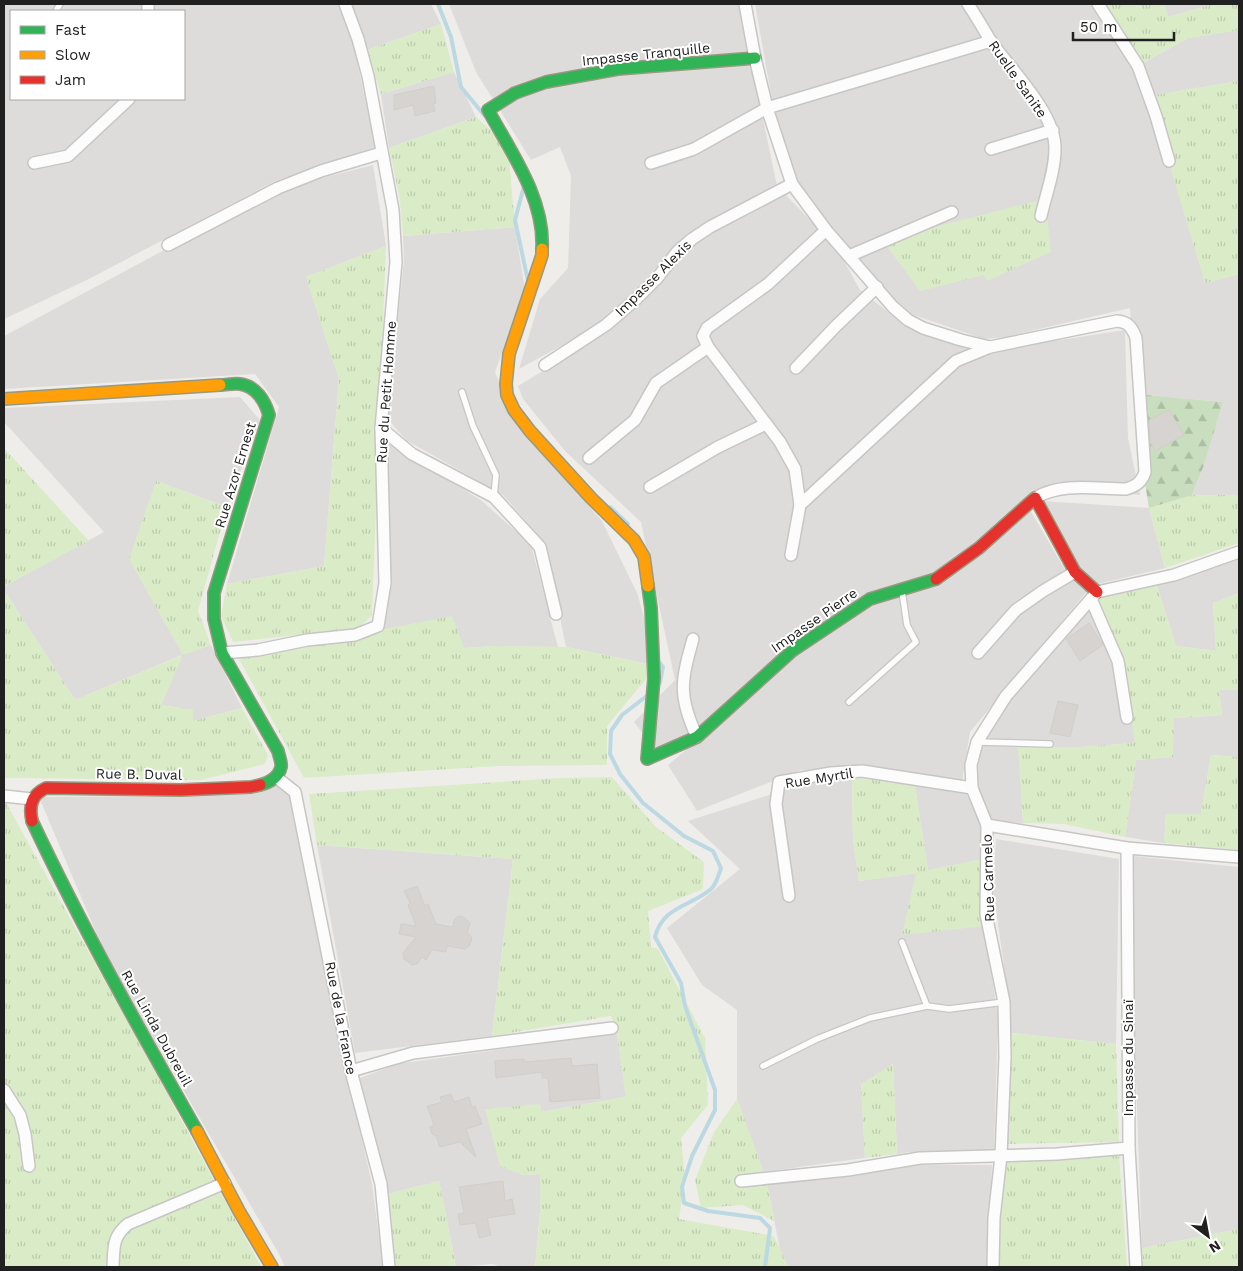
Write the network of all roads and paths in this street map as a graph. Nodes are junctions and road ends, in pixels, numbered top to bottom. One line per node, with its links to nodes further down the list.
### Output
1 (345, 4): 11 (street, Rue du Petit Homme)
2 (745, 4): 6 (street)
3 (968, 4): 5 (street, Ruelle Sanite)
4 (1098, 4): 12 (street)
5 (991, 41): 8 (street); 9 (street, Ruelle Sanite)
6 (755, 58): 8 (street); 49 (street, Impasse Tranquille)
7 (128, 100): 13 (street)
8 (767, 108): 14 (street); 15 (street)
9 (1053, 130): 10 (street); 17 (street, Ruelle Sanite)
10 (991, 150)
11 (381, 153): 19 (street); 29 (street, Rue du Petit Homme)
12 (1169, 161)
13 (34, 163)
14 (651, 163)
15 (792, 184): 18 (street); 24 (street, Impasse Alexis)
16 (952, 212): 20 (street)
17 (1041, 216)
18 (826, 230): 20 (street); 23 (street)
19 (168, 245)
20 (849, 256): 21 (street)
21 (877, 287): 22 (street); 25 (street)
22 (990, 346): 33 (street); 34 (street)
23 (708, 347): 28 (street); 30 (street)
24 (545, 366)
25 (796, 368)
26 (462, 392): 32 (lane)
27 (4, 399): 42 (street, Rue Azor Ernest)
28 (766, 424): 31 (street); 34 (street)
29 (381, 428): 32 (street); 42 (street, Rue du Petit Homme)
30 (589, 458)
31 (650, 487)
32 (494, 497): 40 (street)
33 (1035, 498): 37 (street); 38 (street, Impasse Pierre)
34 (800, 505): 36 (street)
35 (1239, 552): 39 (street)
36 (791, 555)
37 (1075, 572): 39 (street); 43 (street)
38 (901, 589): 44 (lane); 46 (street, Impasse Pierre)
39 (1094, 595): 45 (street); 47 (street, Rue Carmelo)
40 (556, 614)
41 (693, 639): 46 (street)
42 (222, 653): 50 (street, Rue Azor Ernest)
43 (978, 653)
44 (849, 702)
45 (1127, 718)
46 (697, 737): 49 (street, Impasse Pierre)
47 (977, 742): 48 (lane); 51 (street, Rue Carmelo)
48 (1050, 744)
49 (647, 759)
50 (276, 778): 53 (street, Rue B. Duval); 63 (street, Rue de la France)
51 (972, 788): 54 (street, Rue Carmelo); 57 (street, Rue Myrtil)
52 (4, 796): 53 (street)
53 (32, 799): 69 (street, Rue Linda Dubreuil)
54 (987, 825): 55 (street); 59 (street, Rue Carmelo)
55 (1127, 848): 56 (street); 65 (street, Impasse du Sinaï)
56 (1239, 857)
57 (788, 896)
58 (902, 942): 60 (lane)
59 (1004, 1002): 60 (lane); 66 (street, Rue Carmelo)
60 (927, 1006): 62 (lane)
61 (612, 1028): 63 (street)
62 (763, 1066)
63 (351, 1071): 72 (street, Rue de la France)
64 (4, 1090): 67 (street)
65 (1129, 1148): 66 (street); 74 (street, Impasse du Sinaï)
66 (1001, 1156): 68 (street); 73 (street, Rue Carmelo)
67 (29, 1166)
68 (741, 1181)
69 (225, 1183): 70 (street); 71 (street, Rue Linda Dubreuil)
70 (113, 1267)
71 (272, 1267)
72 (389, 1267)
73 (992, 1267)
74 (1136, 1267)

